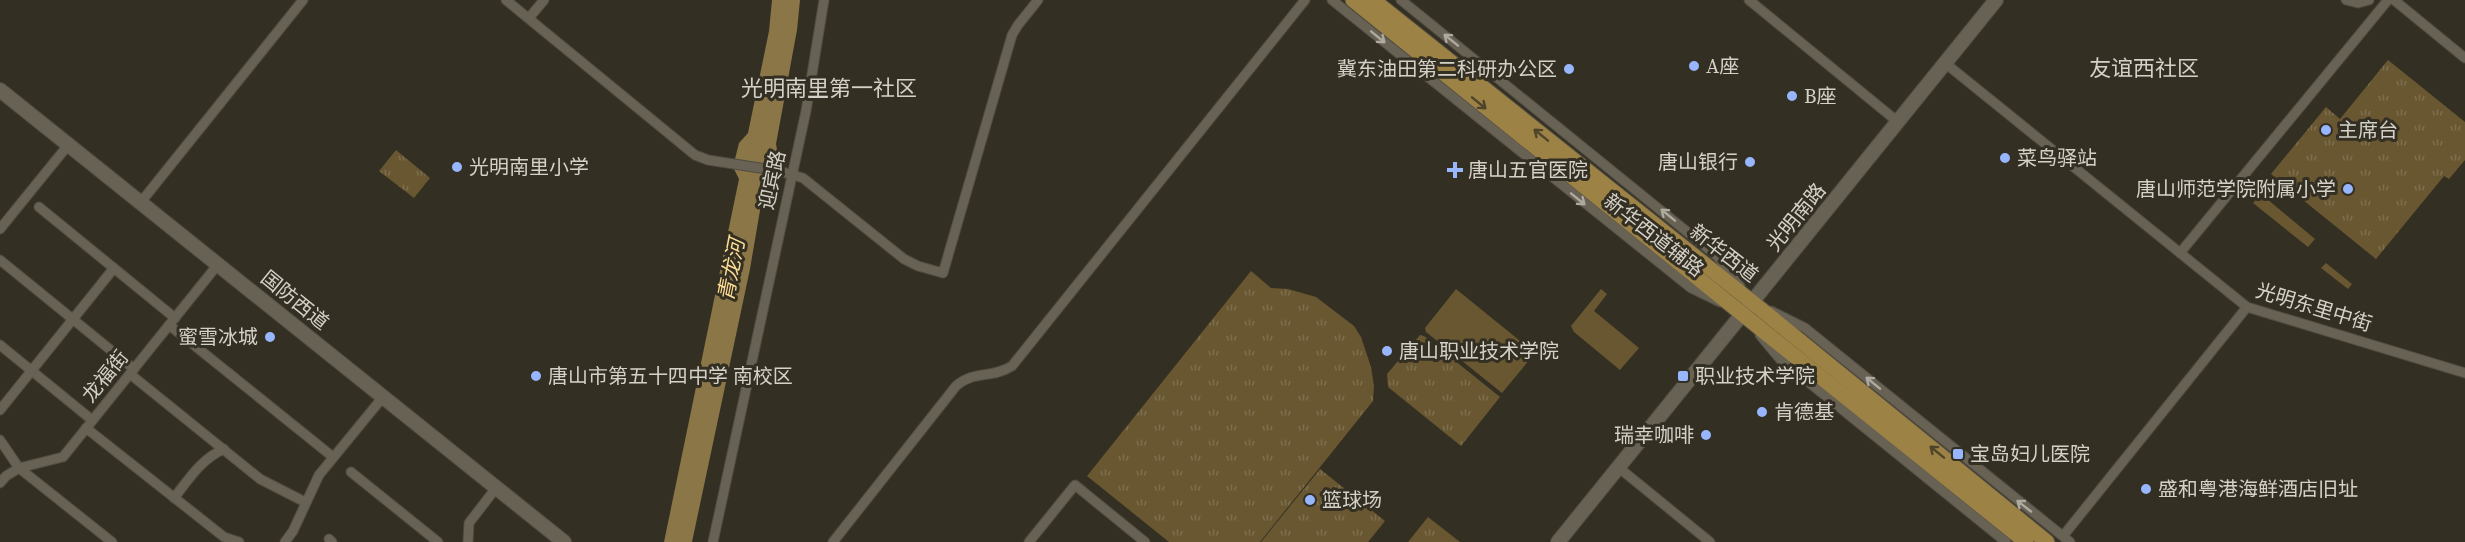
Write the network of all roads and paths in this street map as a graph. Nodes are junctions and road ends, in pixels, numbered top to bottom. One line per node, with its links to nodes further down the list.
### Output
1 (303, 0): 24 (street)
2 (506, 0): 17 (street)
3 (544, 0): 17 (street)
4 (824, 0): 23 (street, 迎宾路)
5 (1038, 0): 23 (street)
6 (1305, 0): 60 (street)
7 (1332, 0): 31 (street, 新华西道辅路, one-way to 31)
8 (1353, 0): 31 (main road, 新华西道, one-way to 31)
9 (1373, 0): 31 (main road, 新华西道, one-way to 9)
10 (1401, 0): 31 (street, 新华西道辅路, one-way to 10)
11 (1749, 0): 21 (street)
12 (1996, 0): 19 (street, 光明南路)
13 (2346, 0): 14 (street)
14 (2369, 0)
15 (2388, 0): 27 (street)
16 (2394, 0): 18 (street)
17 (529, 18): 23 (street)
18 (2465, 58)
19 (1945, 63): 21 (street, 光明南路); 27 (street, 光明东里中街)
20 (0, 90): 22 (street, 国防西道)
21 (1898, 122): 31 (street, 光明南路)
22 (69, 144): 24 (street, 国防西道); 26 (street)
23 (791, 174): 59 (street, 迎宾路)
24 (141, 202): 29 (street, 国防西道)
25 (39, 207): 30 (street)
26 (0, 229)
27 (2180, 253): 32 (street, 光明东里中街)
28 (0, 260): 33 (street)
29 (219, 263): 34 (street, 龙福街); 39 (street, 国防西道)
30 (114, 268): 33 (street); 34 (street)
31 (1748, 307): 45 (street, 光明南路); 52 (street, 新华西道辅路, one-way to 31); 65 (street, 新华西道辅路); 66 (main road, 新华西道); 67 (main road, 新华西道, one-way to 31)
32 (2247, 307): 38 (street, 光明东里中街); 52 (street)
33 (73, 319): 36 (street); 37 (street)
34 (172, 321): 37 (street, 龙福街); 44 (street)
35 (0, 345): 36 (street)
36 (31, 371): 40 (street); 41 (street)
37 (132, 371): 41 (street, 龙福街); 43 (street)
38 (2465, 373)
39 (383, 397): 44 (street); 49 (street, 国防西道)
40 (0, 410)
41 (89, 424): 46 (street, 龙福街); 50 (street)
42 (0, 440): 46 (street)
43 (224, 449): 50 (street); 51 (street)
44 (333, 457): 51 (street)
45 (1618, 467): 63 (street, 光明南路); 64 (street)
46 (19, 468): 48 (street, 龙福街); 53 (street)
47 (351, 472): 56 (street)
48 (0, 483)
49 (496, 488): 57 (street); 58 (street, 国防西道)
50 (174, 498): 54 (street)
51 (305, 502): 55 (street)
52 (2066, 539)
53 (111, 542)
54 (239, 542)
55 (285, 542)
56 (438, 542)
57 (468, 542)
58 (564, 542)
59 (713, 542)
60 (833, 542)
61 (1029, 542): 62 (street)
62 (1145, 542)
63 (1558, 542)
64 (1710, 542)
65 (2006, 542)
66 (2026, 542)
67 (2047, 542)

